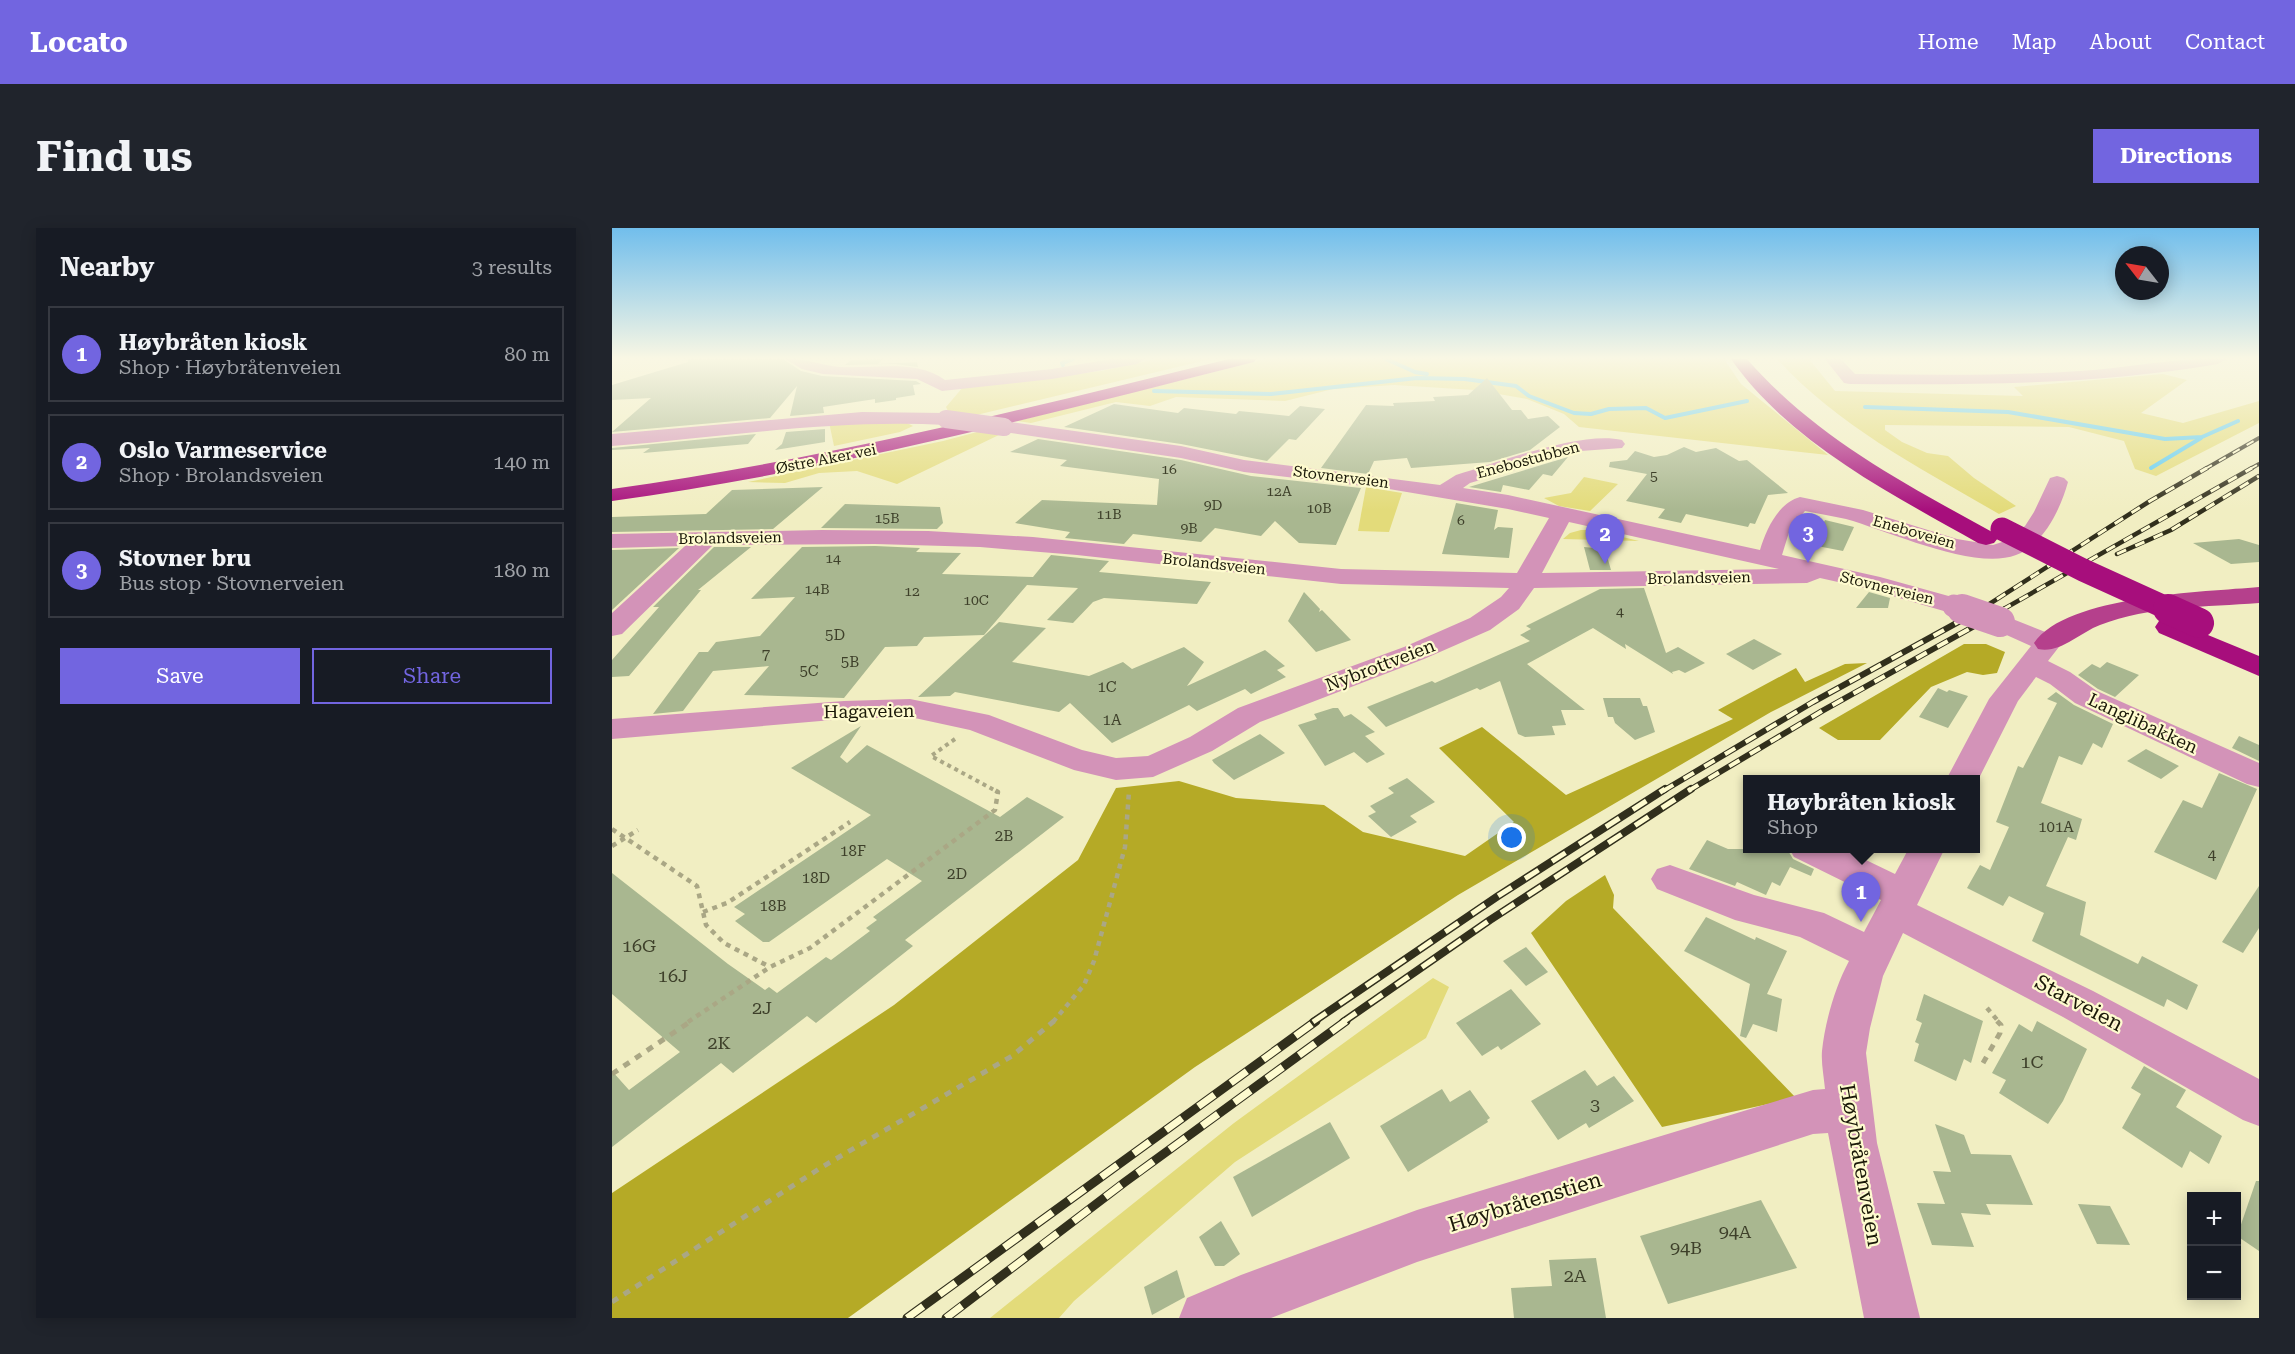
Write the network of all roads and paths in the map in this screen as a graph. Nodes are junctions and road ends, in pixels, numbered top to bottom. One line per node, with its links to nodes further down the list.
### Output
1 (924, 410): 6 (street)
2 (1009, 410): 10 (highway, Østre Aker vei)
3 (1036, 410): 12 (highway, Østre Aker vei)
4 (1788, 410): 14 (highway)
5 (1814, 410): 14 (highway)
6 (915, 417): 7 (street, Stovnerveien); 11 (street, Stovnerveien, bridge)
7 (612, 440)
8 (1616, 444): 11 (street, Enebostubben)
9 (2057, 482): 17 (street, Eneboveien)
10 (612, 487)
11 (1445, 491): 13 (street, Stovnerveien)
12 (612, 495)
13 (1562, 514): 17 (street, Stovnerveien); 19 (street, Nybrottveien)
14 (1994, 534): 22 (highway, bridge); 24 (highway)
15 (707, 538): 16 (street, Brolandsveien); 19 (street, Brolandsveien); 21 (street)
16 (612, 541)
17 (1769, 559): 18 (street, Stovnerveien)
18 (1814, 569): 19 (street, Brolandsveien); 23 (street, Stovnerveien, bridge)
19 (1526, 581): 27 (street, Nybrottveien)
20 (2259, 595): 23 (main road)
21 (612, 628)
22 (2259, 648)
23 (2039, 654): 28 (street); 29 (street, Langlibakken)
24 (2259, 667)
25 (978, 722): 26 (street, Hagaveien); 27 (street, Hagaveien); 41 (path)
26 (612, 729)
27 (1143, 768): 47 (path)
28 (1964, 775)
29 (2259, 776)
30 (850, 822): 39 (path)
31 (612, 829): 33 (path)
32 (638, 830): 33 (path)
33 (625, 838): 34 (path); 39 (path)
34 (612, 846)
35 (1814, 853): 38 (street, Starveien)
36 (1925, 853): 38 (street, Høybråtenveien)
37 (1670, 879): 40 (street)
38 (1898, 902): 40 (street, Høybråtenveien); 45 (street, Starveien)
39 (704, 912): 41 (path)
40 (1872, 954): 46 (street, Høybråtenveien)
41 (770, 967): 44 (path)
42 (1987, 1008): 43 (path)
43 (1983, 1063)
44 (612, 1074)
45 (2259, 1104)
46 (1849, 1113): 48 (street, Høybråtenstien); 49 (street, Høybråtenveien)
47 (612, 1302)
48 (1207, 1318)
49 (1892, 1318)

